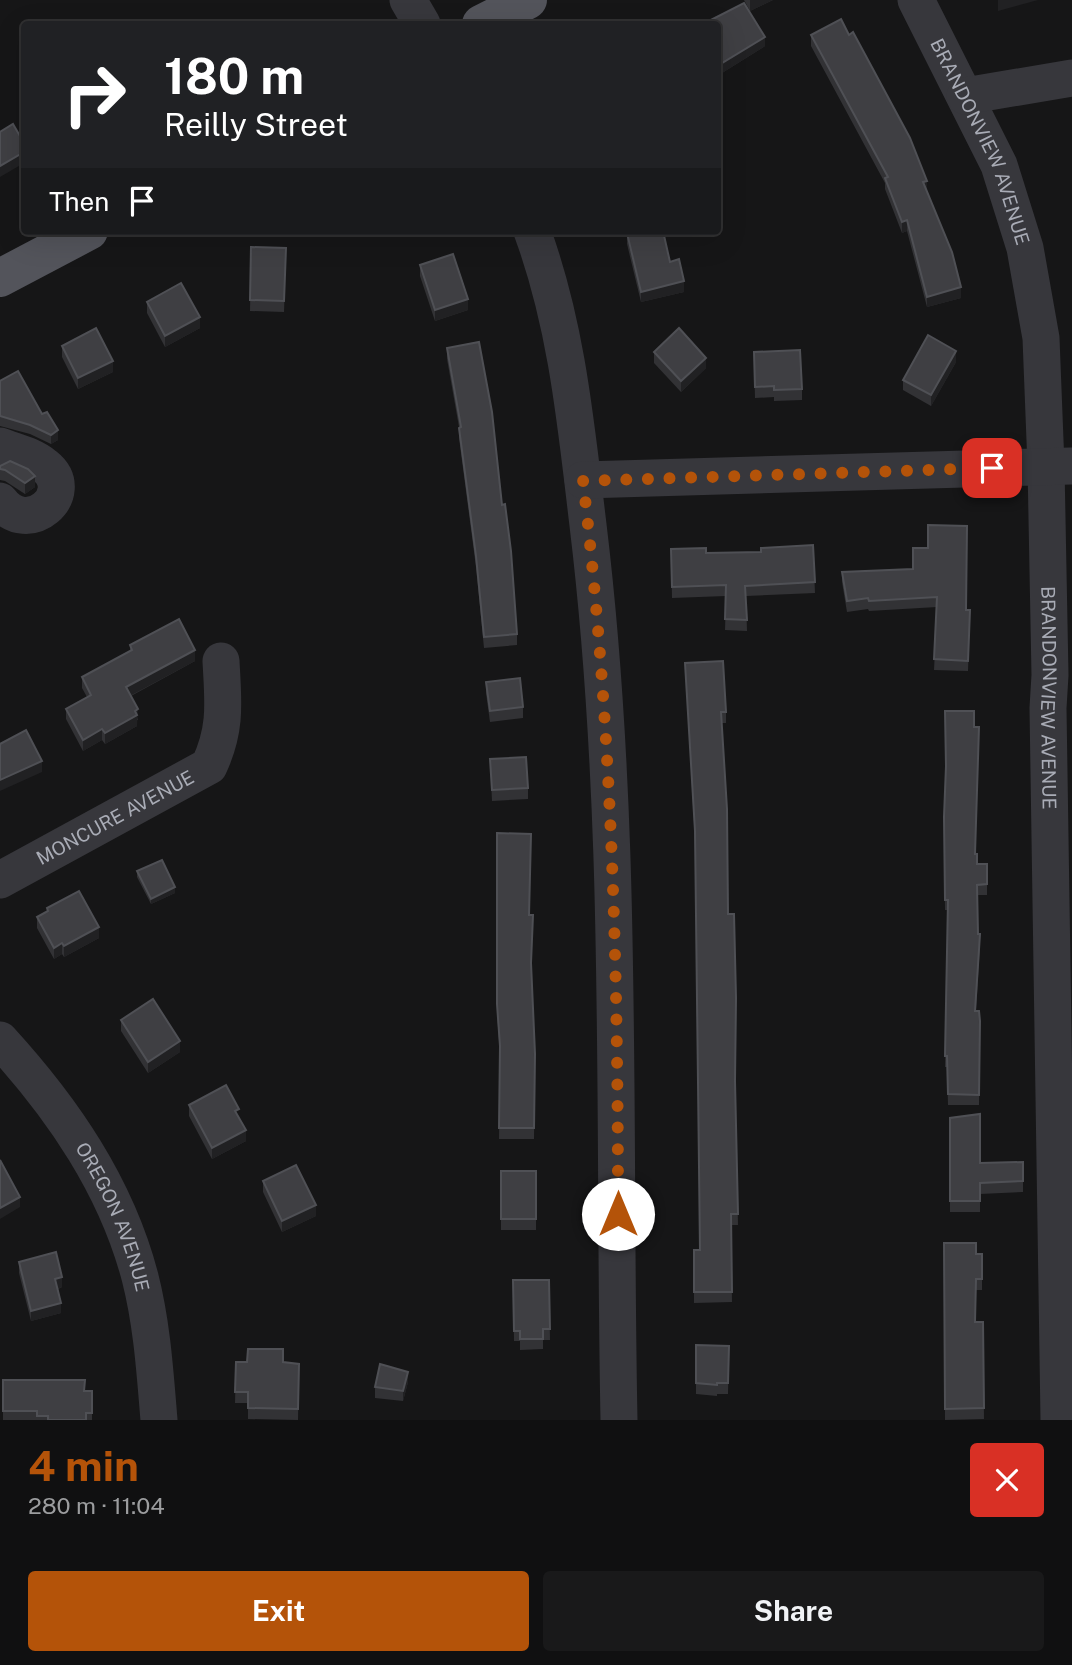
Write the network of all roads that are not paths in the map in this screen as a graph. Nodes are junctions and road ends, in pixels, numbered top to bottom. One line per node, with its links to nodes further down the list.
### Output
1 (408, 0): 4 (street)
2 (528, 0): 5 (main road)
3 (916, 0): 7 (street, BRANDONVIEW AVENUE)
4 (420, 21)
5 (487, 21)
6 (1072, 78): 7 (street)
7 (965, 96): 12 (street, BRANDONVIEW AVENUE)
8 (81, 235): 10 (main road)
9 (533, 235): 13 (street)
10 (0, 278)
11 (0, 446): 14 (street)
12 (1059, 466): 13 (street); 16 (street, BRANDONVIEW AVENUE)
13 (583, 481): 20 (street)
14 (0, 501)
15 (221, 661): 17 (street, MONCURE AVENUE)
16 (1062, 870): 21 (street, BRANDONVIEW AVENUE)
17 (0, 880)
18 (0, 1040): 19 (street, OREGON AVENUE)
19 (159, 1420)
20 (619, 1420)
21 (1059, 1420)

